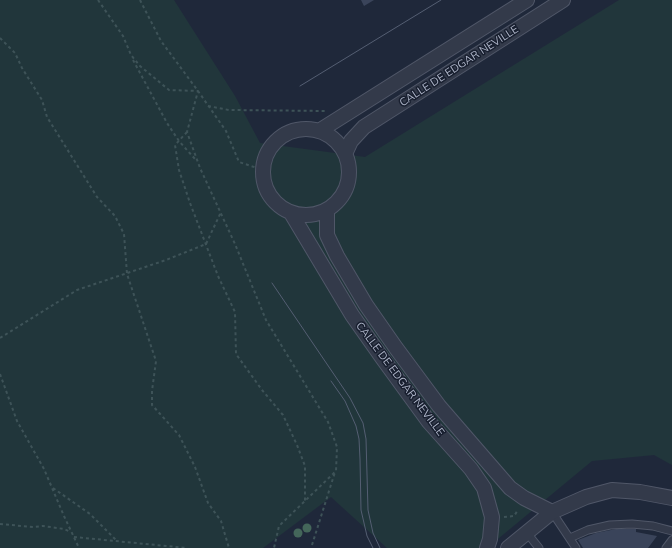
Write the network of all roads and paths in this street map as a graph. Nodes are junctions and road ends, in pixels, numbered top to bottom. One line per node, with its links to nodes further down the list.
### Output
1 (98, 0): 6 (path)
2 (140, 0): 7 (path)
3 (528, 0): 10 (street, CALLE DE EDGAR NEVILLE)
4 (563, 0): 13 (street, CALLE DE EDGAR NEVILLE)
5 (0, 38): 20 (path)
6 (131, 55): 7 (path); 12 (path)
7 (198, 91): 8 (path); 11 (path)
8 (208, 106): 9 (path); 15 (path)
9 (329, 111)
10 (319, 131): 13 (street); 15 (street)
11 (187, 132): 12 (path); 17 (path)
12 (179, 141): 14 (path); 19 (path)
13 (345, 154): 16 (street)
14 (197, 161)
15 (263, 170): 18 (street)
16 (327, 210): 18 (street); 25 (street, CALLE DE EDGAR NEVILLE)
17 (221, 212): 19 (path); 23 (path)
18 (291, 213): 29 (street, CALLE DE EDGAR NEVILLE)
19 (206, 244): 20 (path); 27 (path)
20 (127, 274): 21 (path); 41 (path)
21 (0, 338)
22 (0, 374): 24 (path)
23 (336, 471): 27 (path); 38 (path)
24 (52, 488): 32 (path); 37 (path)
25 (524, 498): 28 (street, CALLE DE EDGAR NEVILLE); 29 (path)
26 (672, 498): 28 (street)
27 (305, 502): 42 (path)
28 (552, 512): 33 (street); 35 (lane)
29 (492, 517): 43 (street, CALLE DE EDGAR NEVILLE)
30 (0, 524): 32 (path)
31 (672, 531): 35 (lane)
32 (71, 532): 34 (path)
33 (527, 533): 44 (street); 45 (lane)
34 (74, 537): 37 (path); 39 (path)
35 (570, 538): 46 (lane)
36 (672, 540): 47 (lane)
37 (118, 542): 40 (path)
38 (312, 545)
39 (79, 548)
40 (187, 548)
41 (229, 548)
42 (274, 548)
43 (487, 548)
44 (508, 548)
45 (539, 548)
46 (576, 548)
47 (666, 548)

